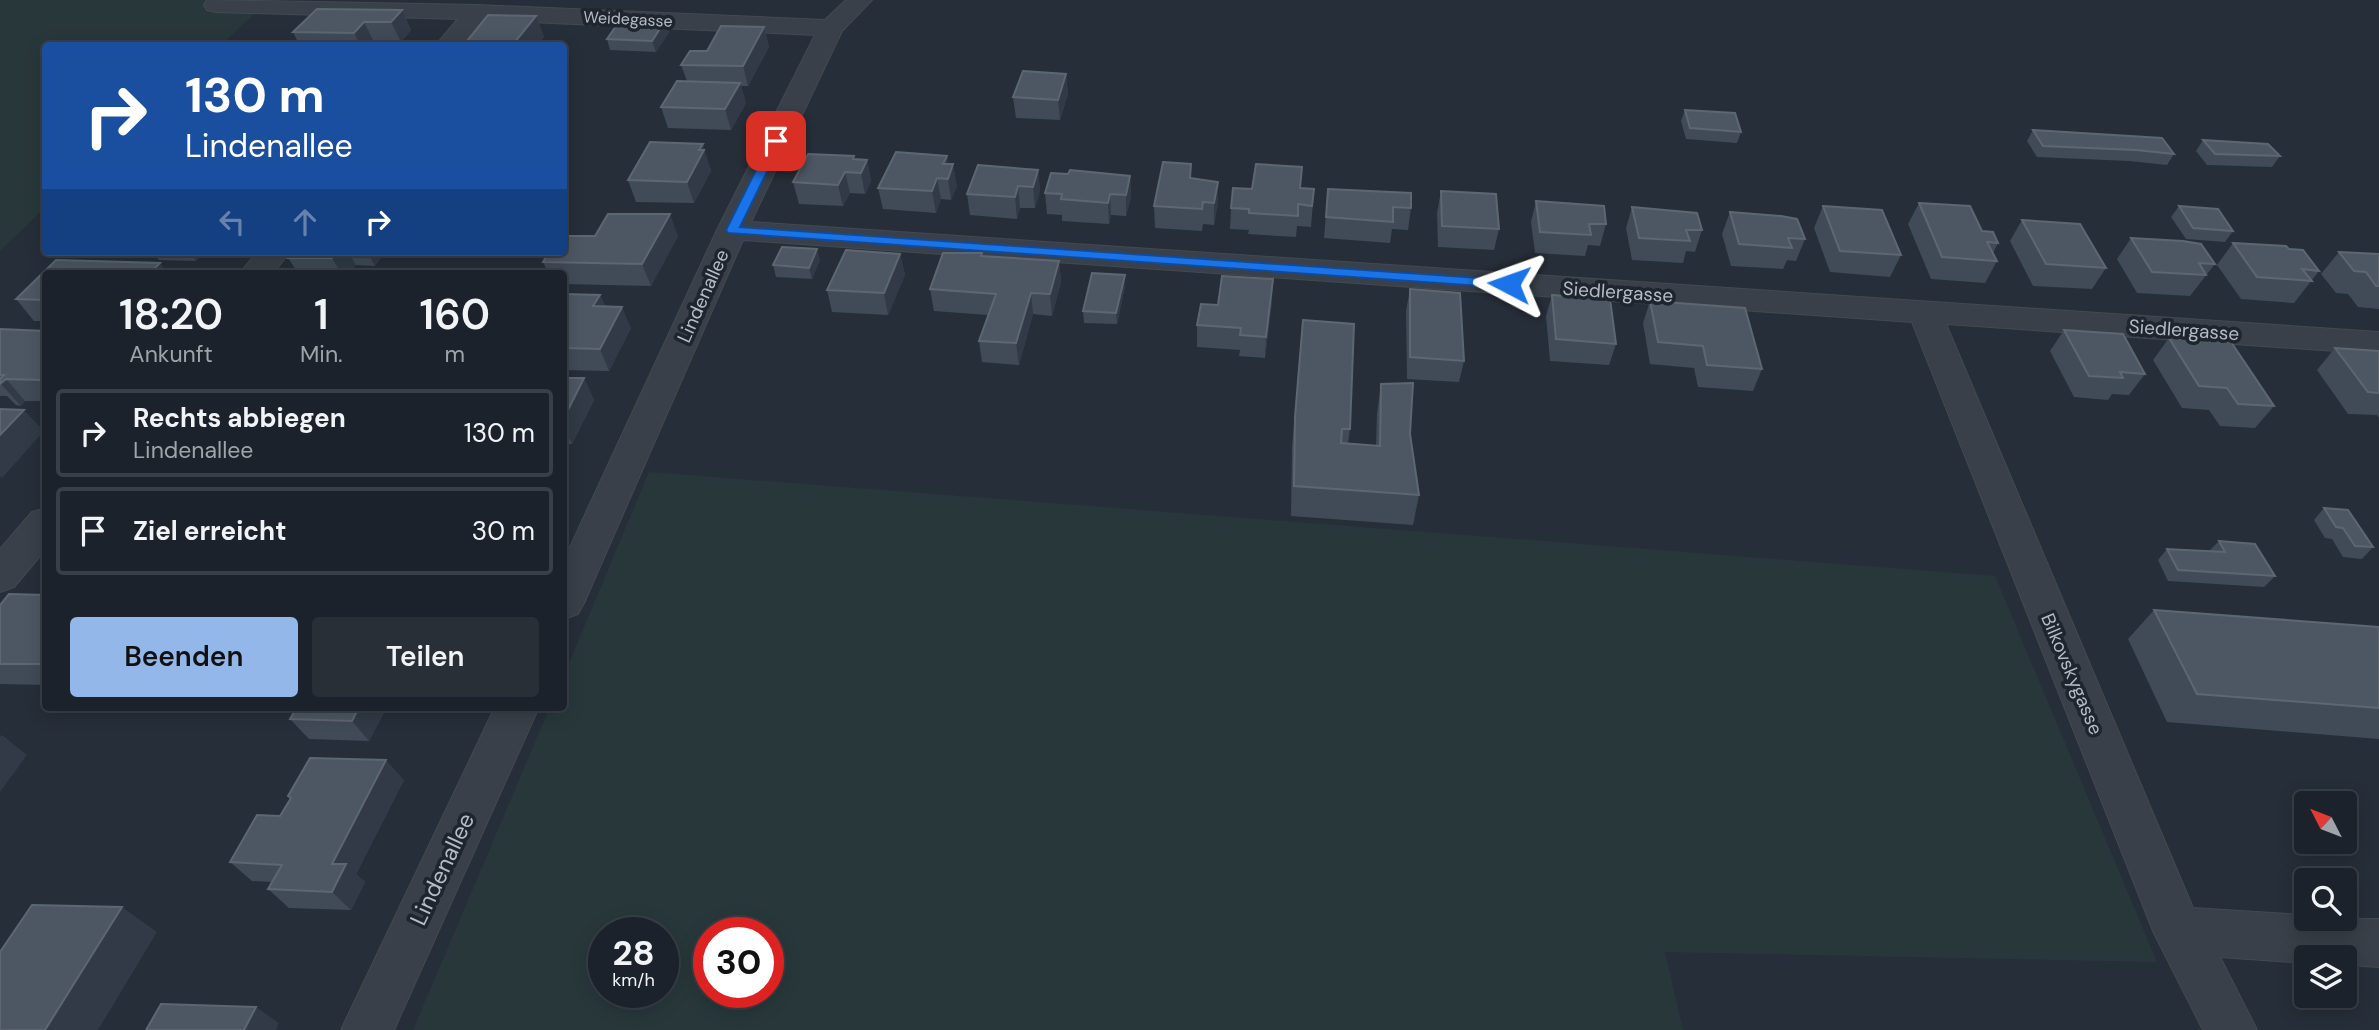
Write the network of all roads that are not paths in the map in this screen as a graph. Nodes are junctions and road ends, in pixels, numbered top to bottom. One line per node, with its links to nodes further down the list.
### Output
1 (860, 0): 4 (street, Lindenallee)
2 (216, 5): 3 (street, Weidegasse)
3 (477, 12): 4 (street, Weidegasse); 5 (street)
4 (831, 28): 6 (street, Lindenallee)
5 (452, 42)
6 (732, 230): 9 (street, Siedlergasse); 13 (street, Lindenallee)
7 (271, 256): 8 (street)
8 (259, 270)
9 (1925, 313): 10 (street, Siedlergasse); 15 (street, Bilkovskygasse)
10 (2379, 343)
11 (42, 527): 12 (street)
12 (0, 576)
13 (567, 596)
14 (515, 711): 17 (street, Lindenallee)
15 (2178, 931): 16 (street); 18 (street, Bilkovskygasse)
16 (2379, 943)
17 (367, 1030)
18 (2231, 1030)

